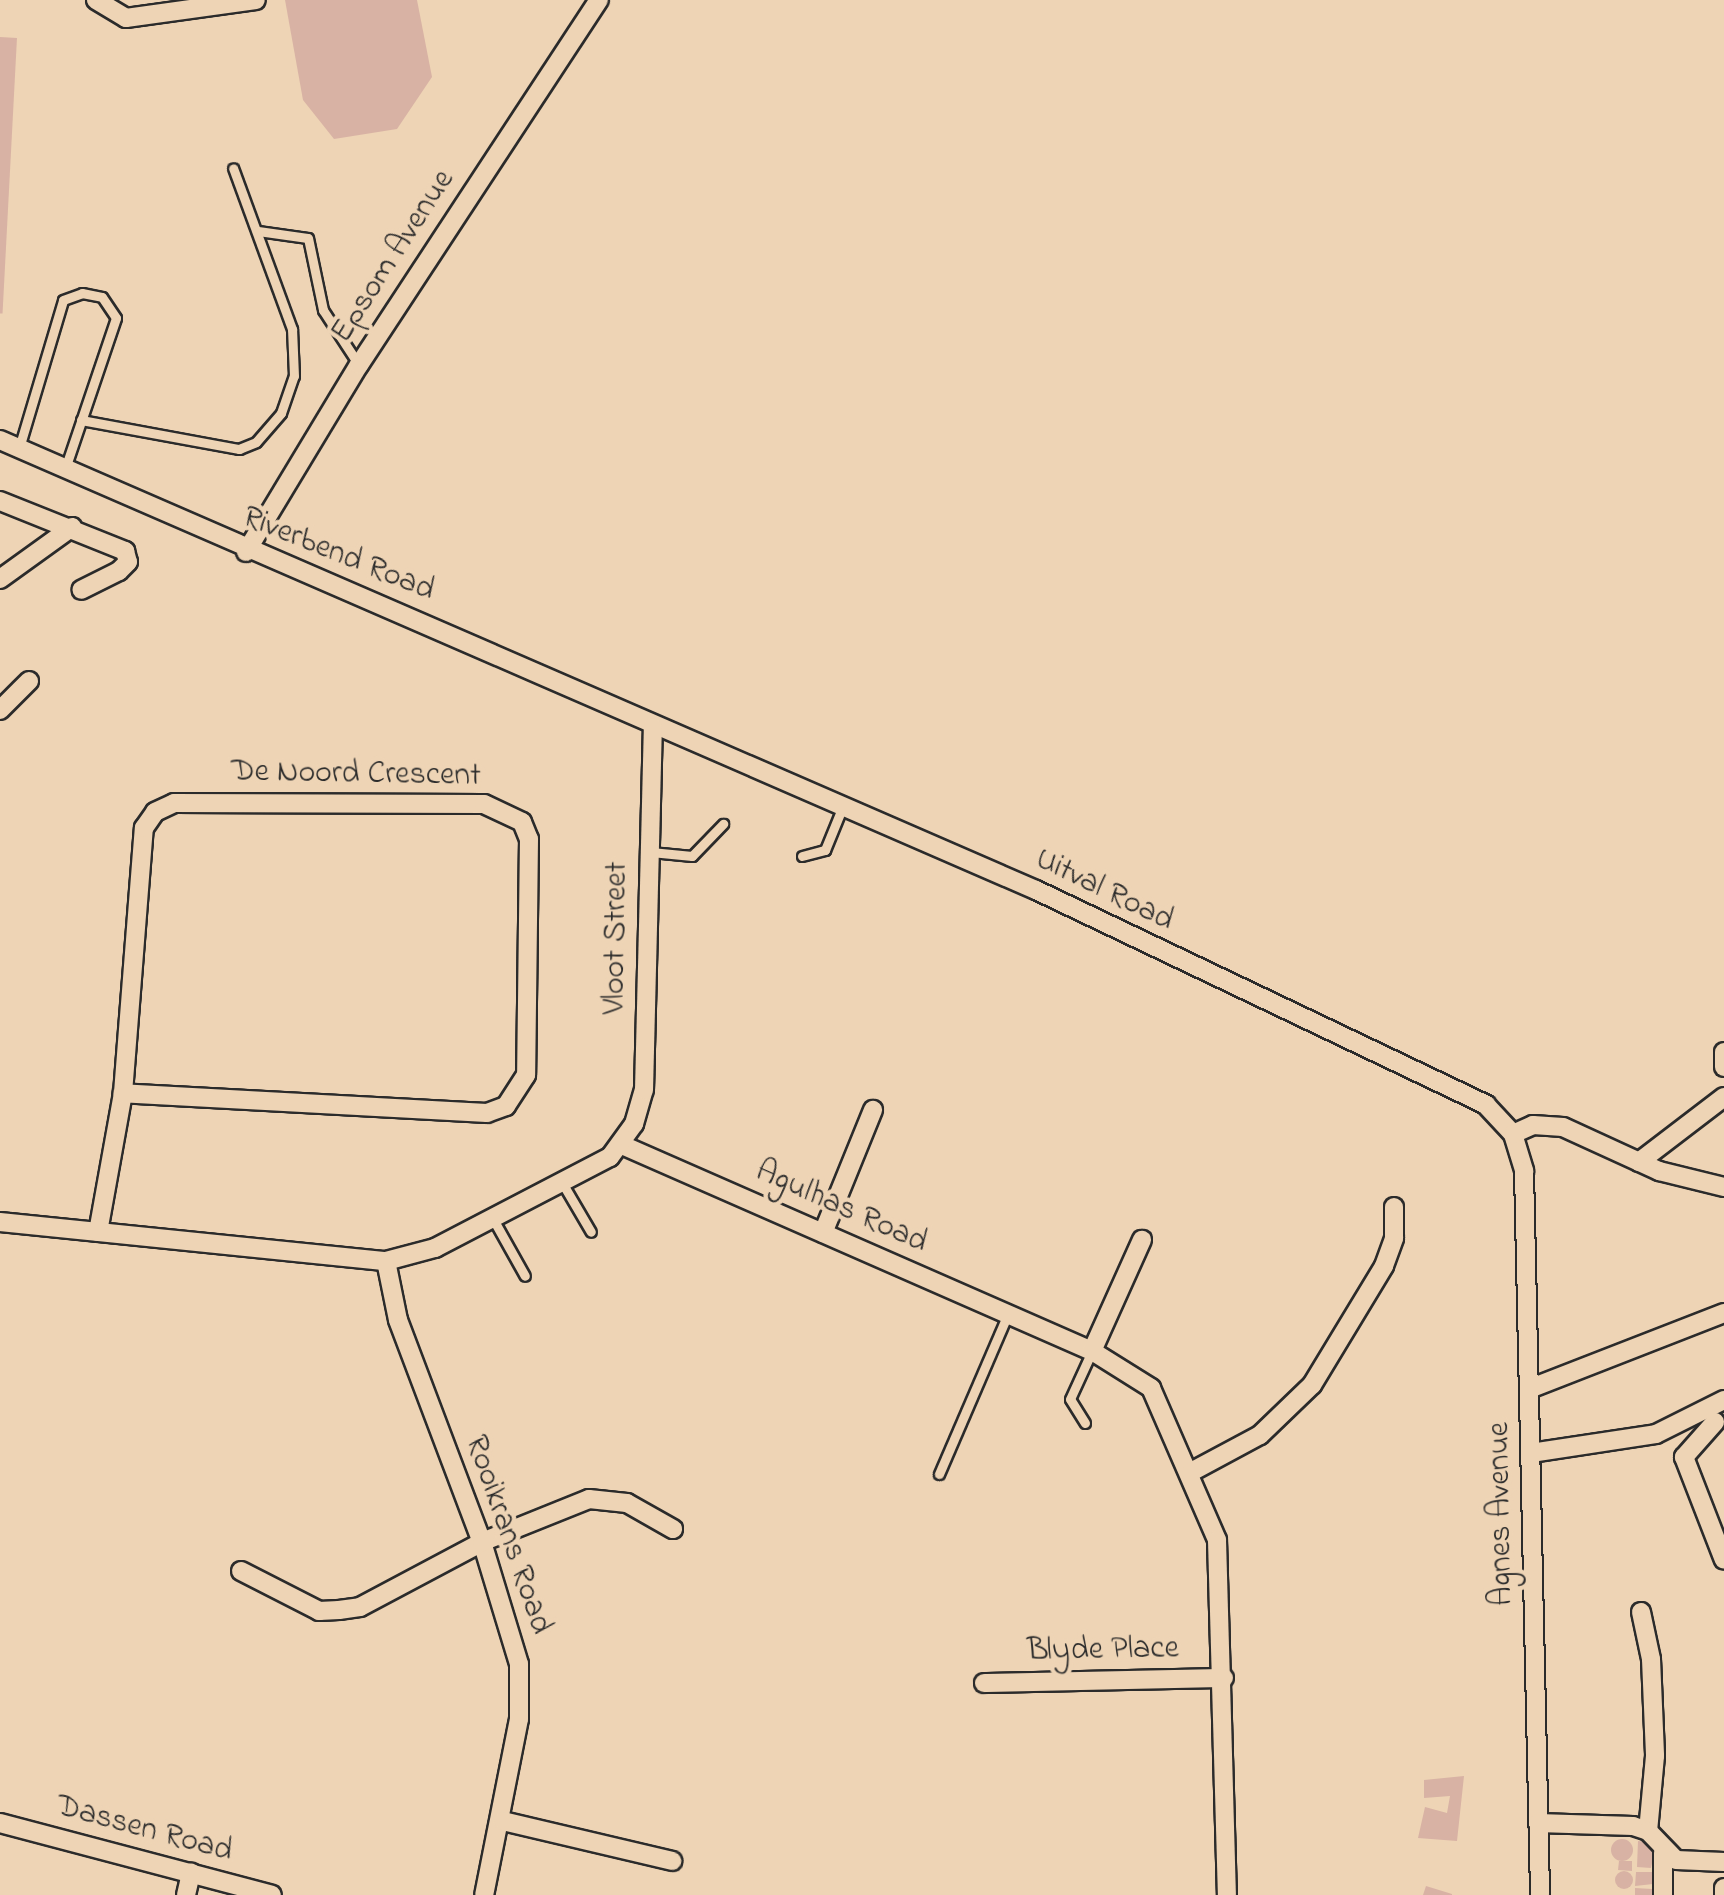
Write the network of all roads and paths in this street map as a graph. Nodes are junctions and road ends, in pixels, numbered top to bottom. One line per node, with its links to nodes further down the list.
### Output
1 (96, 0): 2 (street)
2 (256, 0)
3 (600, 0): 6 (street, Epsom Avenue)
4 (233, 168): 5 (lane)
5 (258, 231): 6 (lane); 7 (lane)
6 (359, 365): 13 (street, Epsom Avenue)
7 (82, 420): 9 (lane); 10 (lane)
8 (0, 440): 9 (street, Riverbend Road)
9 (19, 448): 10 (street, Riverbend Road)
10 (65, 469): 13 (street, Riverbend Road)
11 (0, 501): 12 (street)
12 (72, 527): 14 (street); 15 (street)
13 (246, 552): 18 (street, Riverbend Road)
14 (0, 579)
15 (81, 590)
16 (29, 681): 17 (street)
17 (0, 710)
18 (653, 727): 19 (street, Uitval Road); 21 (street, Vloot Street)
19 (842, 806): 22 (lane); 28 (street, Uitval Road)
20 (724, 824): 21 (lane)
21 (648, 852): 29 (street, Vloot Street)
22 (802, 856)
23 (1724, 1052): 24 (street)
24 (1724, 1068)
25 (123, 1093): 25 (street, De Noord Crescent); 36 (street, De Noord Crescent)
26 (1724, 1097): 30 (street)
27 (872, 1110): 38 (street)
28 (1513, 1134): 30 (street); 45 (street, Agnes Avenue)
29 (622, 1145): 31 (street); 38 (street, Agulhas Road)
30 (1639, 1162): 32 (street)
31 (564, 1186): 34 (street); 37 (lane)
32 (1724, 1187)
33 (1394, 1207): 49 (street)
34 (493, 1219): 40 (street); 41 (lane)
35 (0, 1222): 36 (street)
36 (98, 1232): 40 (street)
37 (591, 1232)
38 (823, 1233): 43 (street, Agulhas Road)
39 (1142, 1240): 44 (street)
40 (386, 1260): 52 (street, Rooikrans Road)
41 (525, 1276)
42 (1724, 1313): 45 (street)
43 (1008, 1314): 44 (street, Agulhas Road); 50 (lane)
44 (1092, 1351): 47 (lane); 49 (street, Agulhas Road)
45 (1530, 1390): 48 (street, Agnes Avenue)
46 (1718, 1417): 48 (street); 53 (street)
47 (1086, 1423)
48 (1531, 1453): 60 (street, Agnes Avenue)
49 (1190, 1472): 56 (street, Agulhas Road)
50 (939, 1474)
51 (673, 1529): 52 (street)
52 (482, 1542): 54 (street); 58 (street, Rooikrans Road)
53 (1724, 1560)
54 (241, 1570)
55 (1641, 1612): 61 (street)
56 (1224, 1678): 57 (street, Blyde Place); 69 (street, Agulhas Road)
57 (984, 1683)
58 (503, 1821): 63 (street); 68 (street, Rooikrans Road)
59 (0, 1823): 65 (street, Dassen Road)
60 (1538, 1824): 61 (street); 70 (street, Agnes Avenue)
61 (1648, 1831): 62 (street)
62 (1663, 1853): 64 (street); 71 (street)
63 (672, 1861)
64 (1724, 1862)
65 (192, 1873): 66 (street); 67 (street, Dassen Road)
66 (186, 1895)
67 (272, 1895)
68 (484, 1895)
69 (1228, 1895)
70 (1540, 1895)
71 (1663, 1895)

